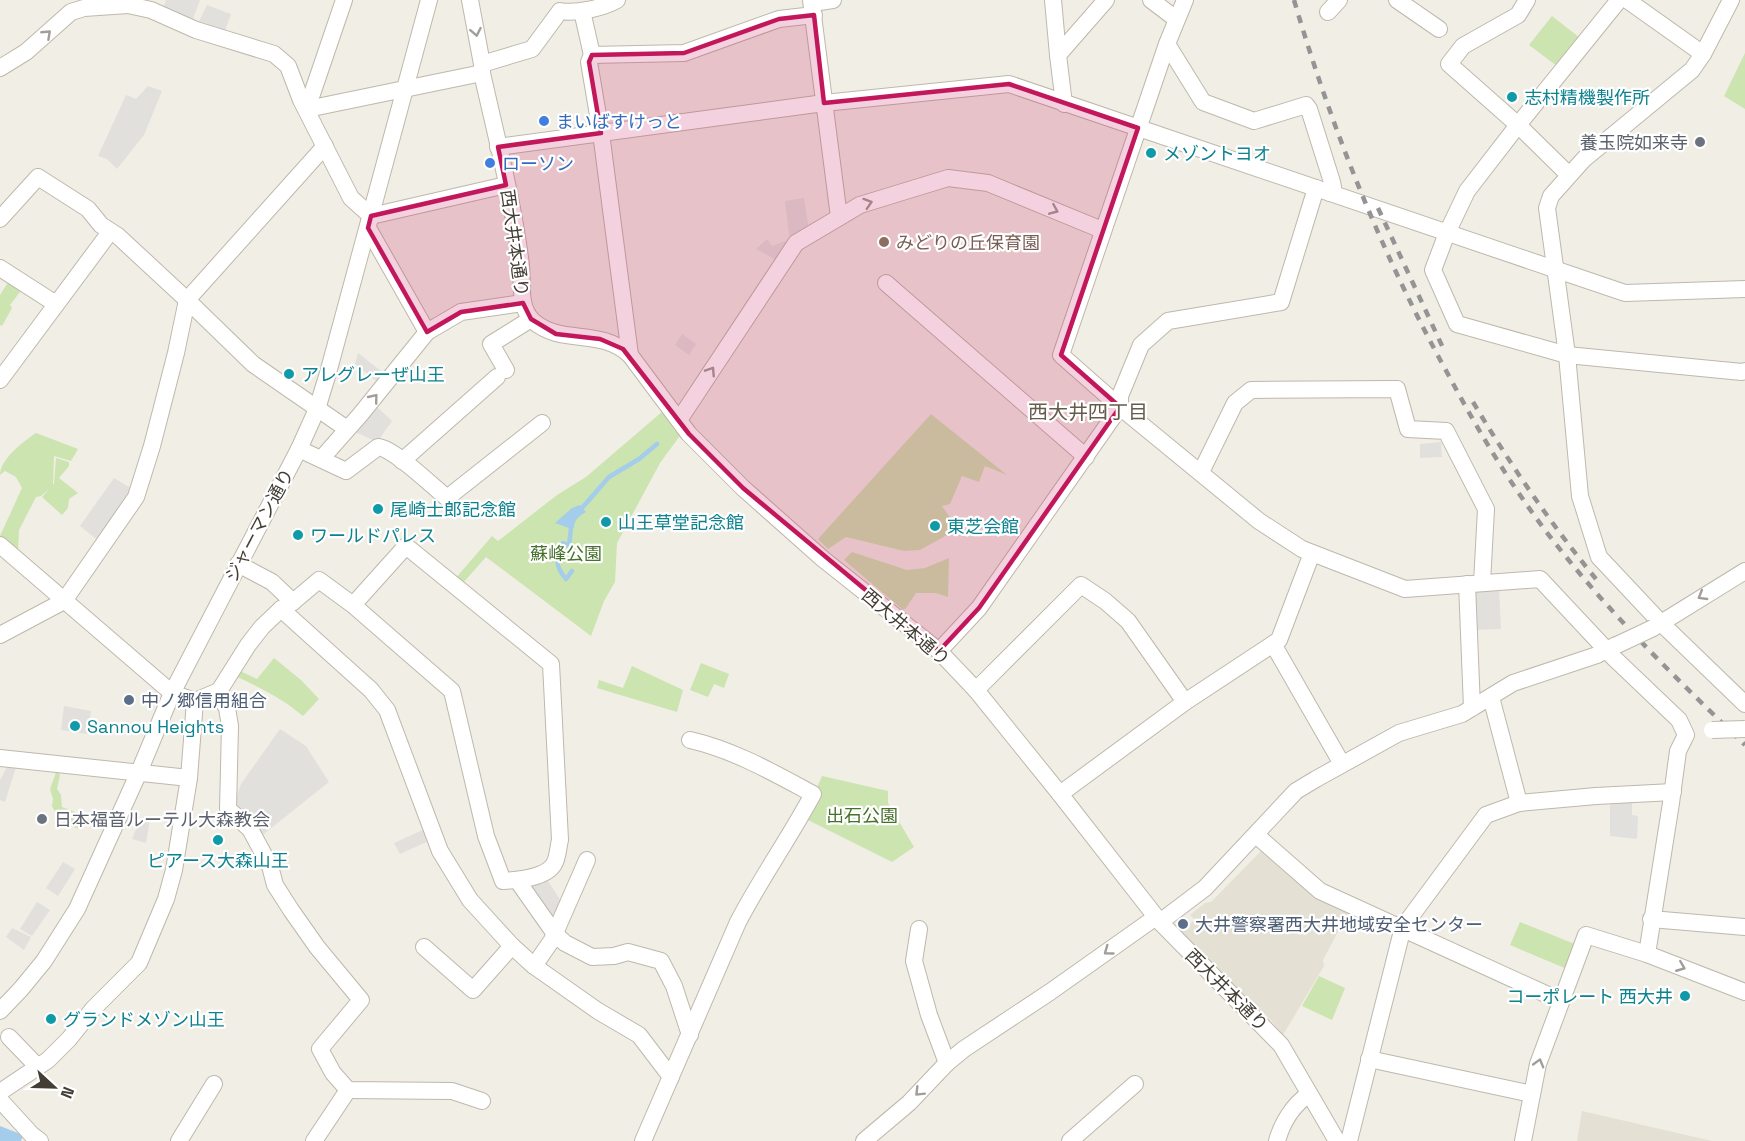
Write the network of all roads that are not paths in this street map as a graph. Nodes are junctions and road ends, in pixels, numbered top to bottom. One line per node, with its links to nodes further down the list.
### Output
1 (344, 0): 30 (street)
2 (429, 0): 27 (street, ジャーマン通り)
3 (470, 0): 26 (street, 西大井本通り, one-way to 26)
4 (617, 0): 18 (street)
5 (833, 0): 17 (street)
6 (1053, 0): 24 (street)
7 (1106, 0): 24 (street)
8 (1151, 0): 19 (street)
9 (1185, 0): 19 (street)
10 (1397, 0): 20 (street)
11 (1527, 0): 31 (street)
12 (1619, 0): 31 (street)
13 (1627, 0): 22 (street)
14 (1731, 0): 22 (street)
15 (128, 2): 25 (street, one-way to 15); 30 (street)
16 (557, 6): 18 (street); 26 (street)
17 (812, 6): 23 (street); 28 (street)
18 (582, 11): 23 (street)
19 (1176, 19): 21 (street)
20 (1439, 29)
21 (1167, 44): 32 (street); 38 (street)
22 (1703, 54): 36 (street)
23 (592, 55): 33 (street)
24 (1058, 55): 29 (street)
25 (0, 68)
26 (482, 68): 27 (street); 35 (street, 西大井本通り)
27 (405, 89): 30 (street); 41 (street, ジャーマン通り)
28 (824, 103): 29 (street); 33 (street); 39 (street)
29 (1064, 104): 32 (street)
30 (305, 107): 34 (street)
31 (1518, 125): 36 (street); 44 (street)
32 (1138, 128): 38 (street); 42 (street)
33 (601, 133): 35 (street); 54 (street)
34 (325, 146): 41 (street); 49 (street)
35 (498, 147): 37 (street, 西大井本通り)
36 (1569, 175): 46 (street)
37 (506, 185): 41 (street); 50 (street, 西大井本通り)
38 (1323, 190): 44 (street); 58 (street)
39 (839, 217): 42 (street, one-way to 42); 60 (street, one-way to 39)
40 (0, 219): 43 (street)
41 (369, 222): 53 (street); 59 (street, ジャーマン通り)
42 (1102, 230): 58 (street)
43 (110, 232): 49 (street); 51 (street)
44 (1448, 233): 46 (street); 55 (street)
45 (0, 268): 51 (street)
46 (1556, 271): 48 (street); 55 (street)
47 (886, 283): 64 (street)
48 (1745, 289)
49 (187, 300): 59 (street); 73 (street)
50 (523, 303): 52 (street, 西大井本通り); 53 (street)
51 (56, 304): 57 (street)
52 (531, 320): 54 (street, 西大井本通り); 66 (street)
53 (427, 332): 62 (street, one-way to 53)
54 (630, 355): 60 (street, 西大井本通り)
55 (1567, 355): 56 (street); 76 (street)
56 (1745, 370)
57 (0, 380)
58 (1120, 407): 64 (street); 67 (street)
59 (317, 409): 62 (street); 63 (street, ジャーマン通り)
60 (679, 420): 80 (street, 西大井本通り)
61 (542, 423): 66 (street)
62 (347, 429): 65 (street)
63 (299, 449): 65 (street); 70 (street, ジャーマン通り)
64 (1086, 457): 80 (street)
65 (322, 458): 66 (street)
66 (402, 460)
67 (1201, 472): 69 (street); 72 (street)
68 (0, 545): 73 (street)
69 (1312, 553): 72 (street); 78 (street)
70 (238, 564): 74 (street); 83 (street, ジャーマン通り)
71 (1745, 571): 76 (street, one-way to 76)
72 (1475, 584): 79 (street); 88 (street)
73 (64, 602): 77 (street); 83 (street)
74 (287, 605): 75 (street); 82 (street); 108 (street)
75 (353, 606): 101 (street); 101 (street)
76 (1657, 625): 79 (street, bridge); 87 (street)
77 (0, 635)
78 (1273, 644): 86 (street); 93 (street)
79 (1612, 647): 84 (street); 90 (street)
80 (939, 651): 81 (street, 西大井本通り)
81 (976, 690): 86 (street); 97 (street, 西大井本通り)
82 (219, 691): 85 (street); 123 (street)
83 (172, 693): 85 (street); 94 (street, ジャーマン通り)
84 (1491, 697): 88 (street); 98 (street)
85 (195, 701): 95 (street)
86 (1185, 702): 97 (street)
87 (1745, 704)
88 (1472, 708): 93 (street)
89 (1745, 729): 90 (street, bridge)
90 (1686, 735): 96 (street)
91 (690, 740): 115 (street)
92 (0, 758): 94 (street)
93 (1341, 764): 99 (street)
94 (139, 772): 95 (street); 114 (street, ジャーマン通り)
95 (189, 778): 119 (street)
96 (1673, 792): 98 (street); 102 (street)
97 (1060, 794): 103 (street, 西大井本通り)
98 (1519, 803): 104 (street)
99 (1256, 835): 103 (street); 104 (street)
100 (587, 860): 107 (street)
101 (518, 880): 107 (street)
102 (1651, 919): 105 (street); 110 (street)
103 (1158, 920): 118 (street, one-way to 118); 125 (street, 西大井本通り)
104 (1402, 927): 113 (street); 117 (street)
105 (1745, 927)
106 (919, 929): 118 (street)
107 (555, 934): 111 (street); 115 (street)
108 (512, 946): 109 (street); 111 (street)
109 (424, 947)
110 (1647, 954): 112 (street, one-way to 112); 113 (street)
111 (534, 966): 120 (street)
112 (1745, 992)
113 (1561, 1001): 126 (street, one-way to 113)
114 (0, 1011)
115 (690, 1035): 120 (street)
116 (9, 1037): 119 (street)
117 (1369, 1059): 126 (street); 137 (street)
118 (947, 1063): 133 (street, one-way to 133)
119 (38, 1067): 124 (street)
120 (671, 1077): 132 (street)
121 (214, 1084): 130 (street)
122 (1135, 1084): 134 (street)
123 (348, 1090): 128 (street); 131 (street)
124 (0, 1092)
125 (1309, 1094): 135 (street); 136 (street, 西大井本通り)
126 (1532, 1094): 138 (street)
127 (0, 1100): 129 (street)
128 (482, 1101)
129 (40, 1141)
130 (179, 1141)
131 (314, 1141)
132 (643, 1141)
133 (864, 1141)
134 (1070, 1141)
135 (1277, 1141)
136 (1338, 1141)
137 (1349, 1141)
138 (1523, 1141)

